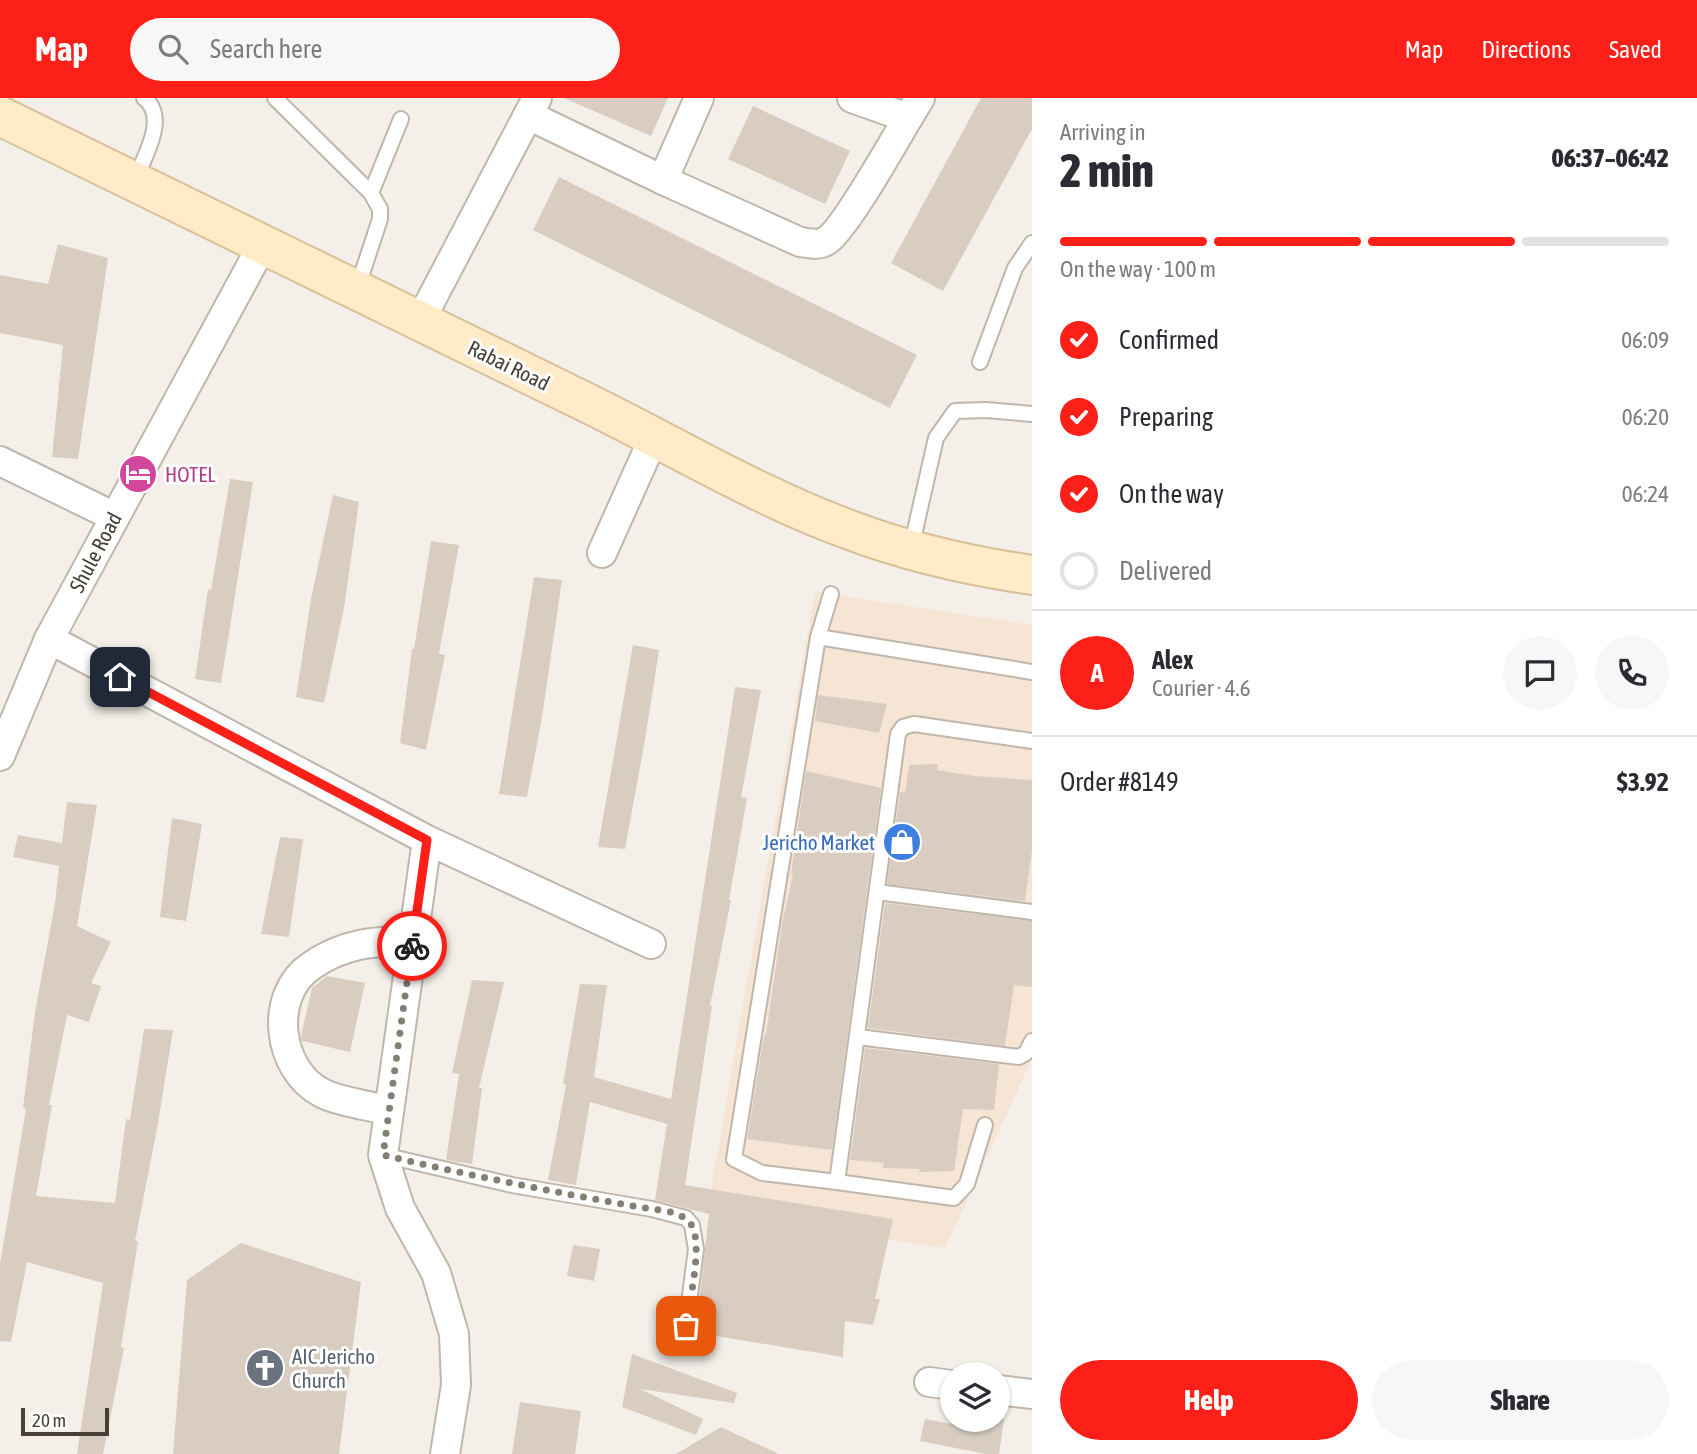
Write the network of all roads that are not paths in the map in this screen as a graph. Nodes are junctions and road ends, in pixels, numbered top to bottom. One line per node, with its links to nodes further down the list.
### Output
1 (144, 98): 10 (lane)
2 (275, 98): 11 (lane)
3 (699, 98): 9 (street)
4 (852, 98): 6 (street)
5 (533, 106): 9 (street); 15 (street)
6 (914, 108): 9 (street)
7 (0, 116): 10 (main road, Rabai Road)
8 (401, 119): 11 (lane)
9 (663, 180)
10 (135, 182): 13 (main road, Rabai Road)
11 (370, 193): 14 (lane)
12 (1032, 243): 16 (lane)
13 (263, 244): 14 (main road, Rabai Road); 20 (street, Shule Road)
14 (357, 290): 15 (main road, Rabai Road)
15 (420, 321): 18 (main road, Rabai Road)
16 (980, 362)
17 (1032, 414): 21 (lane)
18 (654, 437): 21 (main road, Rabai Road); 22 (street)
19 (0, 461): 20 (street)
20 (113, 516): 26 (street, Shule Road)
21 (911, 549): 23 (main road, Rabai Road)
22 (603, 553)
23 (1032, 575)
24 (831, 594): 25 (lane)
25 (818, 637): 27 (lane); 40 (lane)
26 (49, 639): 29 (street, Shule Road); 30 (street)
27 (1032, 671)
28 (1032, 741): 31 (lane)
29 (0, 756)
30 (427, 840): 33 (street); 34 (street)
31 (877, 892): 32 (lane); 35 (lane)
32 (1032, 912)
33 (413, 941): 37 (street); 37 (street)
34 (651, 944)
35 (858, 1037): 36 (lane); 40 (lane)
36 (1032, 1041)
37 (389, 1111): 39 (street)
38 (985, 1125): 40 (lane)
39 (383, 1155): 41 (lane); 44 (street)
40 (837, 1182)
41 (686, 1326)
42 (1010, 1391): 43 (street)
43 (1032, 1394)
44 (445, 1454)

